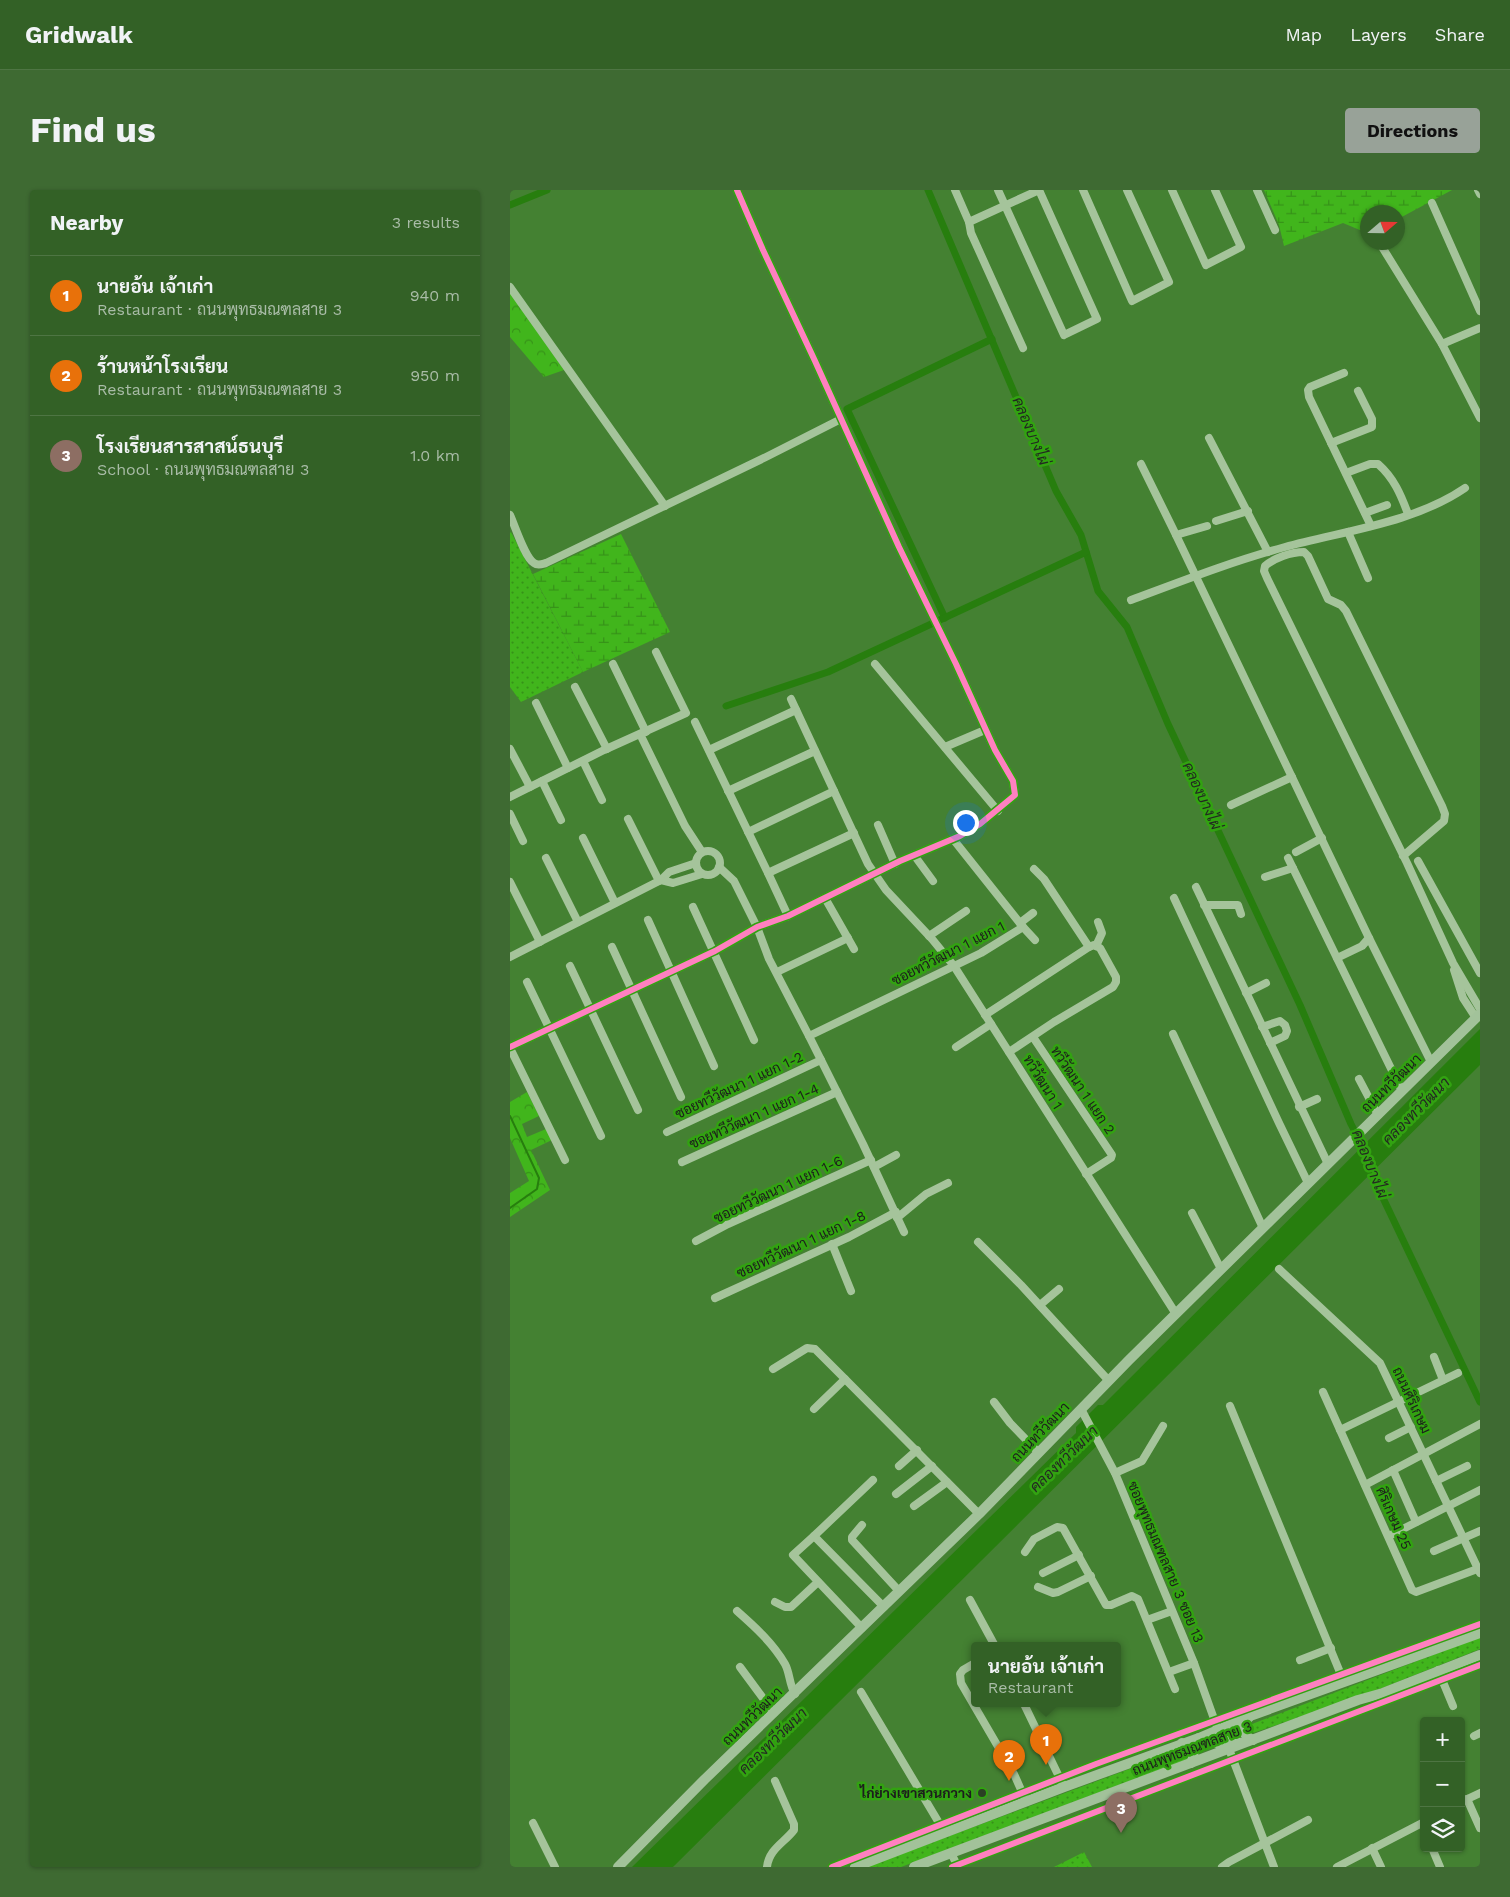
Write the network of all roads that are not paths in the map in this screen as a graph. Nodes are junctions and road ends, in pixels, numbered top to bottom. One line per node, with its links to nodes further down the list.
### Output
1 (737, 190): 26 (street)
2 (955, 190): 14 (street)
3 (998, 190): 13 (street)
4 (1039, 190): 13 (street); 13 (street)
5 (1084, 190): 6 (street)
6 (1127, 190)
7 (1172, 190): 8 (street)
8 (1215, 190)
9 (1257, 190): 15 (street)
10 (1478, 190): 11 (street)
11 (1480, 194)
12 (1432, 203): 18 (street)
13 (1005, 205): 14 (street)
14 (969, 222): 22 (street)
15 (1275, 230)
16 (1384, 250): 21 (street)
17 (510, 287): 33 (street)
18 (1480, 311)
19 (1480, 328): 21 (street)
20 (1480, 333): 21 (street)
21 (1443, 347): 25 (street)
22 (1023, 348)
23 (1344, 373): 28 (street)
24 (1358, 392): 28 (street)
25 (1480, 418)
26 (841, 419): 33 (street); 55 (street)
27 (1209, 438): 34 (street)
28 (1330, 443): 30 (street)
29 (1141, 464): 42 (street)
30 (1346, 473): 35 (street); 36 (street)
31 (1465, 488): 36 (street)
32 (1387, 505): 35 (street)
33 (665, 506): 37 (street)
34 (1248, 511): 38 (street); 43 (street)
35 (1365, 513): 40 (street)
36 (1408, 514): 40 (street)
37 (510, 515)
38 (1216, 521)
39 (1207, 526): 42 (street)
40 (1371, 526): 41 (street)
41 (1348, 532): 43 (street); 45 (street)
42 (1176, 535): 44 (street)
43 (1268, 552): 44 (street)
44 (1196, 576): 46 (street); 64 (street)
45 (1368, 578)
46 (1131, 600)
47 (656, 652): 56 (street)
48 (613, 664): 56 (street)
49 (875, 664): 57 (street)
50 (576, 686): 58 (street)
51 (791, 699): 53 (street, ทวีวัฒนา 1)
52 (536, 703): 63 (street)
53 (796, 710): 60 (street); 61 (street, ทวีวัฒนา 1)
54 (695, 722): 60 (street)
55 (985, 730): 57 (street); 72 (street)
56 (643, 733): 58 (street); 83 (street)
57 (946, 747): 72 (street)
58 (607, 749): 62 (street)
59 (510, 750): 66 (street)
60 (709, 750): 67 (street)
61 (815, 751): 67 (street); 68 (street, ทวีวัฒนา 1)
62 (583, 761): 63 (street); 70 (street)
63 (568, 768): 65 (street)
64 (1292, 777): 71 (street); 80 (street)
65 (542, 781): 66 (street); 75 (street)
66 (530, 787): 69 (street)
67 (728, 791): 77 (street)
68 (834, 791): 77 (street); 78 (street, ทวีวัฒนา 1)
69 (510, 797)
70 (602, 800)
71 (1231, 805)
72 (998, 811): 81 (street)
73 (510, 814): 82 (street)
74 (628, 819): 99 (street)
75 (561, 820)
76 (878, 825): 91 (street)
77 (748, 832): 95 (street)
78 (854, 834): 95 (street); 97 (street, ทวีวัฒนา 1)
79 (583, 838): 105 (street)
80 (1322, 838): 84 (street); 119 (street)
81 (952, 839): 85 (street); 115 (street, ซอยทวีวัฒนา 1 แยก 1)
82 (523, 841)
83 (702, 852): 90 (street); 92 (street)
84 (1296, 852)
85 (914, 855): 91 (street); 100 (street)
86 (1403, 856): 86 (street); 138 (street)
87 (546, 858): 113 (street)
88 (1288, 858): 93 (street)
89 (1418, 861): 132 (street)
90 (696, 863): 96 (street); 99 (street)
91 (895, 864): 97 (street)
92 (719, 867): 96 (street); 116 (street)
93 (1293, 868): 98 (street); 127 (street)
94 (1034, 869): 123 (street)
95 (768, 873): 111 (street)
96 (702, 874): 99 (street)
97 (876, 874): 103 (street); 117 (street, ทวีวัฒนา 1)
98 (1265, 877)
99 (660, 881): 105 (street)
100 (933, 881)
101 (510, 882): 121 (street)
102 (1196, 886): 106 (street)
103 (825, 898): 111 (street); 118 (street)
104 (1174, 898): 171 (street)
105 (615, 904): 113 (street)
106 (1204, 904): 110 (street); 136 (street)
107 (693, 907): 125 (street)
108 (966, 911): 117 (street)
109 (1033, 913): 115 (street)
110 (1241, 914)
111 (788, 916): 116 (street)
112 (648, 920): 130 (street)
113 (578, 922): 121 (street)
114 (1098, 922): 123 (street)
115 (1021, 925): 120 (street); 129 (street, ซอยทวีวัฒนา 1 แยก 1)
116 (757, 927): 125 (street); 131 (street)
117 (929, 936): 129 (street, ทวีวัฒนา 1)
118 (848, 938): 124 (street); 131 (street)
119 (1369, 938): 127 (street); 152 (street)
120 (1035, 940)
121 (540, 942): 126 (street)
122 (612, 947): 135 (street)
123 (1093, 947): 139 (street); 145 (street)
124 (854, 949)
125 (714, 951): 130 (street); 146 (street)
126 (510, 957)
127 (1337, 958): 155 (street)
128 (570, 966): 137 (street)
129 (954, 966): 139 (street, ทวีวัฒนา 1); 144 (street, ซอยทวีวัฒนา 1 แยก 1)
130 (672, 971): 135 (street); 153 (street)
131 (777, 972): 144 (street)
132 (1480, 973)
133 (526, 982): 142 (street)
134 (1266, 983): 136 (street)
135 (632, 990): 137 (street); 157 (street)
136 (1246, 993): 141 (street)
137 (590, 1009): 142 (street); 160 (street)
138 (1479, 1014): 152 (main road, ถนนทวีวัฒนา)
139 (986, 1015): 140 (street, ทวีวัฒนา 1)
140 (991, 1024): 149 (street); 150 (street, ทวีวัฒนา 1)
141 (1262, 1027): 147 (street); 147 (street)
142 (550, 1028): 148 (street); 163 (street)
143 (1173, 1034): 174 (street)
144 (809, 1036): 151 (street)
145 (1033, 1037): 150 (street); 169 (street, ทวีวัฒนา 1 แยก 2)
146 (754, 1040)
147 (1270, 1043): 159 (street)
148 (510, 1048): 165 (street)
149 (956, 1048)
150 (1009, 1052): 169 (street, ทวีวัฒนา 1)
151 (821, 1060): 156 (street); 162 (street, ซอยทวีวัฒนา 1 แยก 1-2)
152 (1432, 1062): 155 (main road, ถนนทวีวัฒนา)
153 (714, 1066)
154 (1359, 1079): 161 (street)
155 (1402, 1091): 161 (main road, ถนนทวีวัฒนา)
156 (837, 1092): 166 (street, ซอยทวีวัฒนา 1 แยก 1-4); 167 (street)
157 (681, 1097)
158 (1317, 1098): 159 (street)
159 (1299, 1107): 168 (street)
160 (638, 1110)
161 (1378, 1115): 168 (main road, ถนนทวีวัฒนา)
162 (667, 1132)
163 (601, 1136)
164 (896, 1155): 167 (street, ซอยทวีวัฒนา 1 แยก 1-6)
165 (565, 1160)
166 (682, 1162)
167 (872, 1164): 173 (street); 176 (street, ซอยทวีวัฒนา 1 แยก 1-6)
168 (1328, 1164): 171 (main road, ถนนทวีวัฒนา)
169 (1086, 1174): 185 (street, ทวีวัฒนา 1)
170 (948, 1183): 173 (street, ซอยทวีวัฒนา 1 แยก 1-8)
171 (1308, 1183): 174 (main road, ถนนทวีวัฒนา)
172 (1192, 1213): 179 (street)
173 (896, 1215): 175 (street); 178 (street, ซอยทวีวัฒนา 1 แยก 1-8)
174 (1263, 1228): 179 (main road, ถนนทวีวัฒนา)
175 (904, 1232)
176 (696, 1241)
177 (978, 1242): 184 (street)
178 (832, 1244): 182 (street); 183 (street, ซอยทวีวัฒนา 1 แยก 1-8)
179 (1221, 1269): 185 (main road, ถนนทวีวัฒนา)
180 (1279, 1269): 193 (street, ถนนศิริเกษม)
181 (1058, 1289): 184 (street)
182 (851, 1291)
183 (715, 1298)
184 (1040, 1305): 191 (street)
185 (1176, 1314): 191 (main road, ถนนทวีวัฒนา)
186 (1434, 1357): 190 (street)
187 (773, 1369): 189 (street)
188 (1458, 1373): 190 (street)
189 (845, 1380): 196 (street); 203 (street)
190 (1443, 1380): 193 (street)
191 (1109, 1381): 197 (main road, ถนนทวีวัฒนา)
192 (1323, 1392): 201 (street, ศิริเกษม 25)
193 (1399, 1401): 200 (street, ถนนศิริเกษม); 201 (street)
194 (994, 1402): 204 (street)
195 (1230, 1406): 244 (street)
196 (814, 1409)
197 (1084, 1413): 204 (main road, ถนนทวีวัฒนา); 210 (street, ซอยพุทธมณฑลสาย 3 ซอย 13)
198 (1480, 1424): 205 (street)
199 (1163, 1426): 210 (street)
200 (1411, 1427): 202 (street); 205 (street, ถนนศิริเกษม)
201 (1340, 1430): 214 (street, ศิริเกษม 25)
202 (1389, 1438)
203 (917, 1450): 206 (street); 207 (street)
204 (1039, 1453): 219 (main road, ถนนทวีวัฒนา)
205 (1424, 1454): 209 (street); 212 (street, ถนนศิริเกษม)
206 (899, 1466)
207 (932, 1466): 213 (street); 216 (street)
208 (1467, 1466): 212 (street)
209 (1394, 1470): 214 (street); 220 (street)
210 (1115, 1473): 238 (street, ซอยพุทธมณฑลสาย 3 ซอย 13)
211 (873, 1480): 223 (street)
212 (1436, 1481): 218 (street, ถนนศิริเกษม)
213 (947, 1482): 217 (street); 219 (street)
214 (1365, 1485): 224 (street, ศิริเกษม 25)
215 (1480, 1490): 218 (street)
216 (896, 1494)
217 (914, 1506)
218 (1449, 1506): 220 (street); 225 (street, ถนนศิริเกษม)
219 (979, 1514): 234 (main road, ถนนทวีวัฒนา)
220 (1416, 1522): 224 (street)
221 (862, 1525): 234 (street)
222 (1480, 1531): 225 (street)
223 (814, 1536): 232 (street); 237 (street)
224 (1389, 1536): 229 (street, ศิริเกษม 25)
225 (1464, 1539): 226 (street); 229 (street, ถนนศิริเกษม)
226 (1434, 1551)
227 (1026, 1552): 228 (street)
228 (1079, 1554): 230 (street); 231 (street)
229 (1479, 1570)
230 (1043, 1573)
231 (1091, 1576): 233 (street); 240 (street)
232 (818, 1582): 236 (street); 241 (street)
233 (1038, 1587)
234 (900, 1591): 237 (main road, ถนนทวีวัฒนา)
235 (970, 1600): 243 (street)
236 (775, 1602)
237 (884, 1607): 241 (main road, ถนนทวีวัฒนา)
238 (1172, 1610): 240 (street); 247 (street, ซอยพุทธมณฑลสาย 3 ซอย 13)
239 (737, 1611): 255 (street)
240 (1147, 1620): 251 (street)
241 (862, 1628): 255 (main road, ถนนทวีวัฒนา)
242 (1480, 1633): 252 (main road, ถนนพุทธมณฑลสาย 3)
243 (993, 1642)
244 (1331, 1648): 246 (street); 252 (street)
245 (1480, 1655): 250 (main road, ถนนพุทธมณฑลสาย 3)
246 (1300, 1660)
247 (1194, 1663): 251 (street); 262 (street, ซอยพุทธมณฑลสาย 3 ซอย 13)
248 (971, 1665): 256 (street)
249 (740, 1667): 260 (street)
250 (1438, 1670): 257 (street); 264 (main road, ถนนพุทธมณฑลสาย 3)
251 (1168, 1672): 253 (street)
252 (1344, 1682): 261 (main road, ถนนพุทธมณฑลสาย 3)
253 (1176, 1688)
254 (861, 1692): 278 (street)
255 (795, 1694): 260 (main road, ถนนทวีวัฒนา)
256 (971, 1700)
257 (1453, 1706)
258 (975, 1707): 272 (street)
259 (1025, 1707): 269 (street)
260 (774, 1713): 284 (main road, ถนนทวีวัฒนา)
261 (1250, 1716): 262 (main road, ถนนพุทธมณฑลสาย 3); 264 (main road)
262 (1218, 1730): 263 (main road, ถนนพุทธมณฑลสาย 3); 264 (main road)
263 (1199, 1738): 265 (main road, ถนนพุทธมณฑลสาย 3); 266 (main road)
264 (1248, 1742): 266 (main road, ถนนพุทธมณฑลสาย 3)
265 (1182, 1743): 267 (main road); 269 (main road, ถนนพุทธมณฑลสาย 3)
266 (1228, 1749): 267 (main road, ถนนพุทธมณฑลสาย 3); 279 (street)
267 (1191, 1763): 282 (main road, ถนนพุทธมณฑลสาย 3)
268 (775, 1781): 285 (street)
269 (1064, 1787): 272 (main road, ถนนพุทธมณฑลสาย 3)
270 (1480, 1793): 271 (street)
271 (1465, 1800)
272 (1026, 1801): 278 (main road, ถนนพุทธมณฑลสาย 3)
273 (1465, 1803): 277 (street)
274 (1308, 1820): 279 (street)
275 (533, 1823): 283 (street)
276 (1420, 1826): 280 (street)
277 (1480, 1828)
278 (945, 1833): 286 (main road, ถนนพุทธมณฑลสาย 3)
279 (1264, 1842): 289 (street); 290 (street)
280 (1372, 1848): 291 (street); 292 (street)
281 (1434, 1852): 293 (street)
282 (951, 1853): 287 (main road, ถนนพุทธมณฑลสาย 3); 288 (street)
283 (555, 1867)
284 (618, 1867)
285 (767, 1867)
286 (855, 1867)
287 (914, 1867)
288 (958, 1867)
289 (1222, 1867)
290 (1274, 1867)
291 (1336, 1867)
292 (1380, 1867)
293 (1440, 1867)

